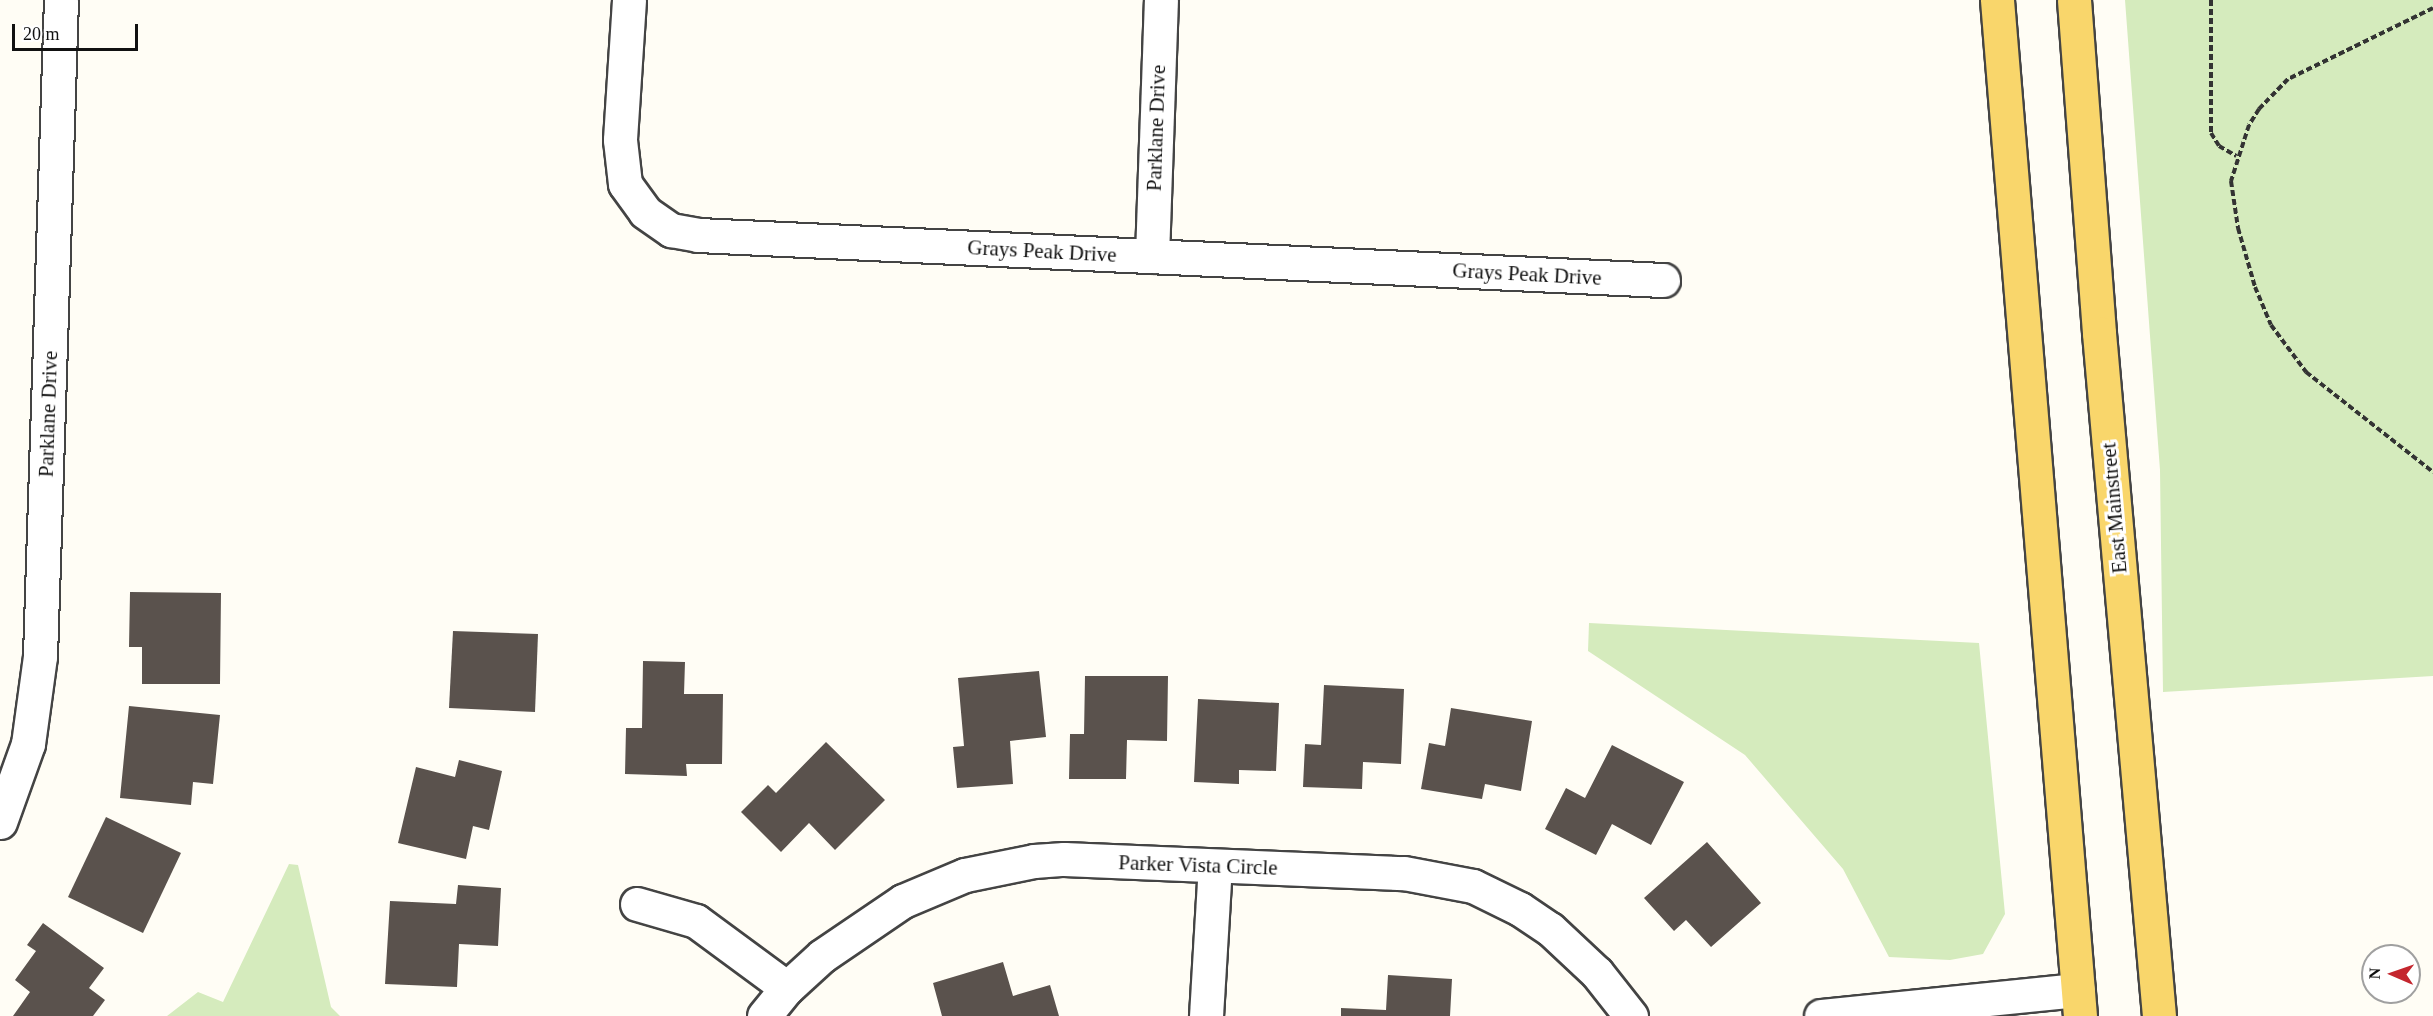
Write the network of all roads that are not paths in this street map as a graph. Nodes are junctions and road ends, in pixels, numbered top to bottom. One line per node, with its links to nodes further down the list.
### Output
1 (61, 0): 8 (street, Parklane Drive)
2 (629, 0): 6 (street, Grays Peak Drive)
3 (1161, 0): 6 (street, Parklane Drive)
4 (1997, 0): 12 (main road)
5 (2074, 0): 17 (main road, East Mainstreet)
6 (1152, 256): 7 (street, Grays Peak Drive)
7 (1663, 280)
8 (0, 822)
9 (1215, 866): 11 (street, Parker Vista Circle); 14 (street); 15 (street, Parker Vista Circle)
10 (637, 904): 11 (street)
11 (787, 987): 13 (street, Parker Vista Circle)
12 (2079, 1003): 16 (street)
13 (764, 1016)
14 (1206, 1016)
15 (1630, 1016)
16 (1821, 1016)
17 (2159, 1016)

